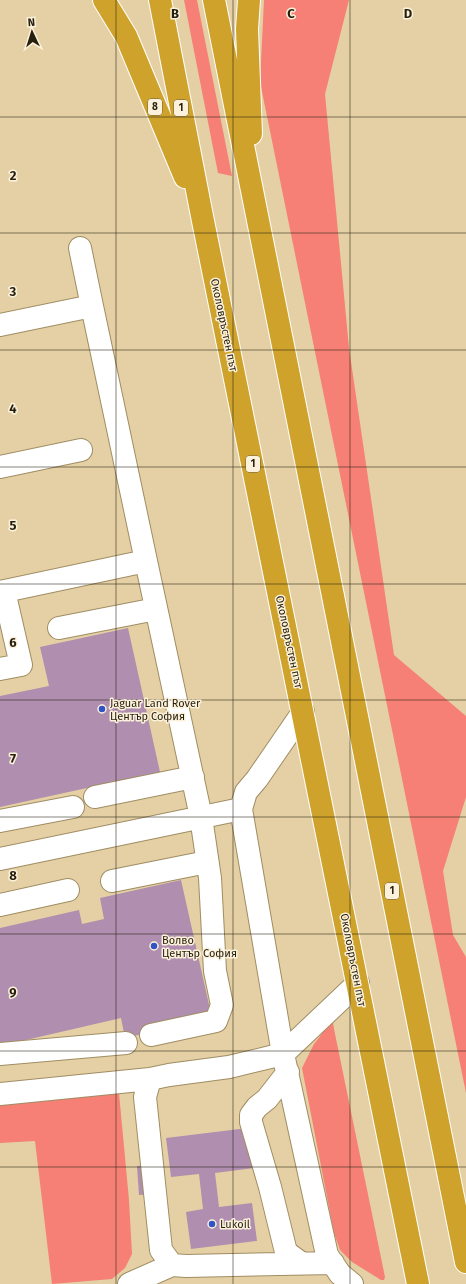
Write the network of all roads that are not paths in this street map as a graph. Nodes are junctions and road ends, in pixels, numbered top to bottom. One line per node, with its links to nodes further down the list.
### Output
1 (104, 0): 6 (highway, 8)
2 (160, 0): 6 (highway, Околовръстен път / 1)
3 (214, 0): 5 (highway)
4 (248, 0): 5 (highway, 1)
5 (254, 206): 36 (highway, 1)
6 (202, 216): 17 (highway, Околовръстен път / 1)
7 (80, 248): 8 (lane)
8 (92, 306): 9 (lane); 12 (lane)
9 (0, 325)
10 (81, 450): 11 (lane)
11 (0, 467)
12 (146, 561): 13 (lane); 14 (lane)
13 (2, 592): 16 (lane)
14 (156, 609): 15 (lane); 18 (lane)
15 (59, 628)
16 (0, 669)
17 (304, 712): 21 (lane); 29 (highway, Околовръстен път / 1)
18 (193, 777): 19 (lane); 22 (lane)
19 (95, 797)
20 (73, 807): 23 (lane)
21 (241, 809): 22 (lane); 33 (lane)
22 (201, 817): 24 (lane); 25 (lane)
23 (0, 821)
24 (0, 859)
25 (207, 862): 26 (lane); 30 (lane)
26 (112, 881)
27 (68, 890): 28 (lane)
28 (0, 905)
29 (358, 983): 33 (lane); 42 (highway, Околовръстен път / 1)
30 (151, 1035)
31 (126, 1043): 32 (lane)
32 (0, 1054)
33 (286, 1063): 34 (lane); 37 (lane); 38 (lane)
34 (150, 1079): 35 (lane); 39 (lane)
35 (0, 1094)
36 (466, 1262)
37 (301, 1263): 38 (lane); 39 (lane)
38 (333, 1263): 41 (lane)
39 (172, 1265): 40 (lane)
40 (129, 1284)
41 (352, 1284)
42 (418, 1284)

